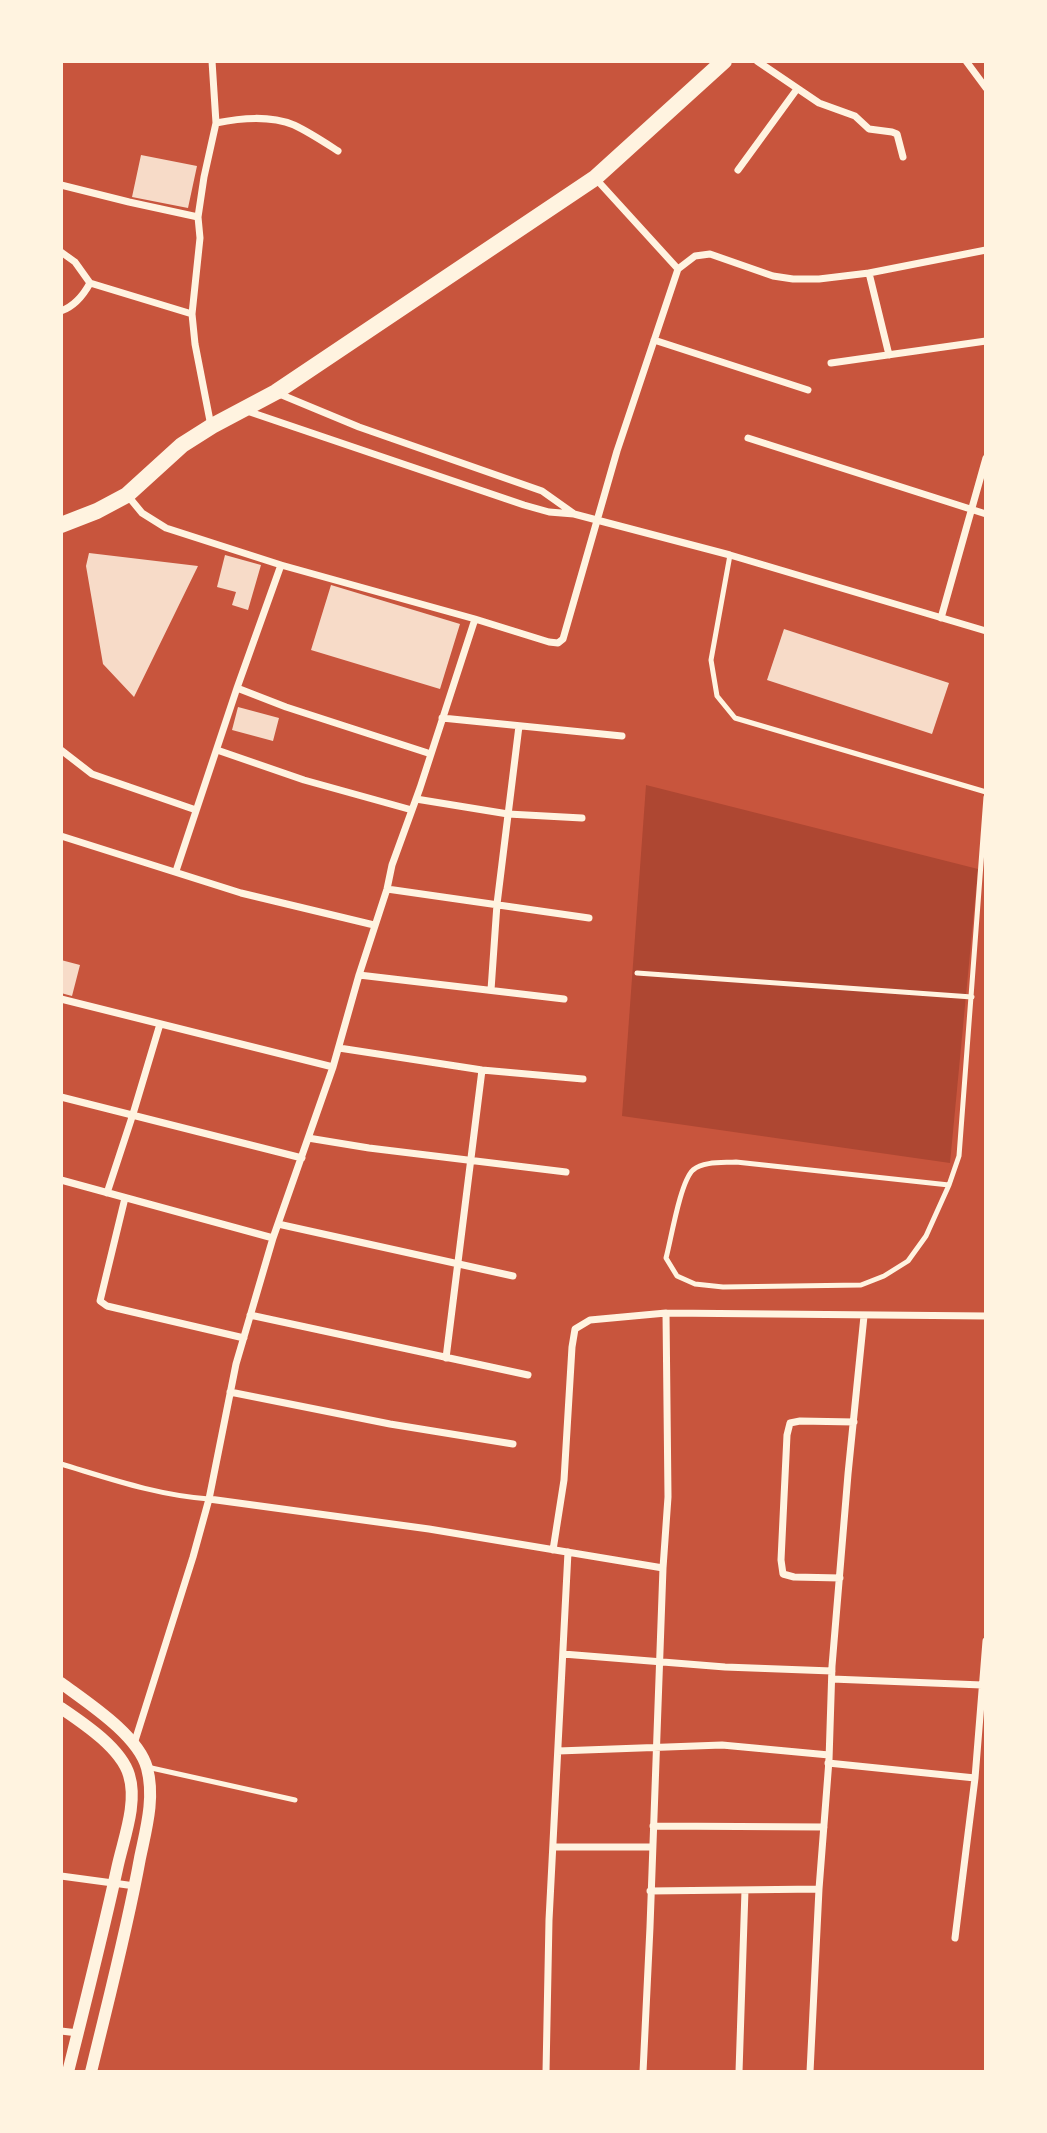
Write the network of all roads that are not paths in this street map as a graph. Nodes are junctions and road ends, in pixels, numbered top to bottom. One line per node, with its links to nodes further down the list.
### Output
1 (212, 61): 7 (street)
2 (724, 61): 11 (main road)
3 (757, 61): 6 (street)
4 (966, 61): 5 (street)
5 (986, 88)
6 (797, 89): 9 (street); 10 (street)
7 (216, 123): 8 (street); 13 (street)
8 (338, 151)
9 (903, 157)
10 (738, 170)
11 (595, 178): 16 (street); 26 (main road)
12 (61, 185): 13 (street)
13 (198, 217): 20 (street)
14 (986, 250): 17 (street)
15 (61, 252): 18 (street)
16 (678, 269): 17 (street); 21 (street)
17 (869, 273): 23 (street)
18 (90, 283): 19 (street); 20 (street)
19 (61, 311)
20 (192, 314): 28 (street)
21 (654, 340): 25 (street); 35 (street)
22 (986, 341): 23 (street)
23 (889, 355): 24 (street)
24 (831, 363)
25 (808, 390)
26 (276, 392): 27 (main road); 33 (street)
27 (244, 410): 28 (main road); 33 (street)
28 (212, 426): 31 (main road)
29 (748, 438): 32 (street)
30 (986, 458): 32 (street)
31 (127, 495): 36 (main road); 38 (street)
32 (971, 509): 34 (street); 39 (street)
33 (573, 514): 35 (street)
34 (986, 514)
35 (597, 520): 37 (street); 40 (street)
36 (61, 525)
37 (730, 555): 39 (street); 49 (lane)
38 (281, 565): 40 (street); 42 (street)
39 (942, 618): 41 (street)
40 (475, 619): 43 (street)
41 (986, 631)
42 (237, 688): 46 (street); 48 (street)
43 (442, 718): 44 (street); 48 (street)
44 (519, 726): 45 (street); 53 (street)
45 (622, 736)
46 (217, 750): 51 (street); 52 (street)
47 (61, 751): 51 (street)
48 (430, 754): 50 (street)
49 (986, 794): 64 (lane)
50 (416, 799): 52 (street); 53 (street)
51 (196, 810): 56 (street)
52 (412, 810): 57 (street)
53 (508, 814): 54 (street); 58 (street)
54 (582, 818)
55 (61, 836): 56 (street)
56 (176, 872): 60 (street)
57 (387, 889): 58 (street); 60 (street)
58 (498, 904): 59 (street); 63 (street)
59 (589, 918)
60 (374, 925): 62 (street)
61 (637, 973): 64 (lane)
62 (359, 975): 63 (street); 68 (street)
63 (491, 990): 66 (street)
64 (972, 997): 79 (lane)
65 (61, 999): 67 (street)
66 (564, 999)
67 (160, 1024): 69 (street); 73 (street)
68 (339, 1048): 69 (street); 70 (street)
69 (333, 1067): 74 (street)
70 (482, 1070): 71 (street); 76 (street)
71 (583, 1079)
72 (61, 1097): 73 (street)
73 (134, 1114): 75 (street); 80 (street)
74 (308, 1138): 75 (street); 76 (street)
75 (302, 1158): 82 (street)
76 (472, 1162): 77 (street); 84 (street)
77 (566, 1172)
78 (61, 1180): 80 (street)
79 (949, 1185): 79 (lane)
80 (107, 1193): 81 (street)
81 (125, 1198): 83 (street); 90 (street)
82 (278, 1224): 83 (street); 84 (street)
83 (273, 1238): 87 (street)
84 (459, 1264): 85 (street); 91 (street)
85 (513, 1276)
86 (666, 1313): 88 (street); 98 (street); 100 (street)
87 (250, 1315): 90 (street); 91 (street)
88 (864, 1316): 89 (street); 94 (street)
89 (986, 1316)
90 (244, 1338): 93 (street)
91 (446, 1358): 92 (street)
92 (527, 1375)
93 (230, 1392): 95 (street); 97 (street)
94 (854, 1422): 101 (street); 101 (street)
95 (513, 1444)
96 (61, 1464): 97 (lane)
97 (209, 1499): 98 (street); 112 (street)
98 (553, 1550): 99 (street)
99 (568, 1552): 100 (street); 103 (street)
100 (663, 1568): 104 (street)
101 (840, 1578): 106 (street)
102 (986, 1641): 105 (street)
103 (563, 1654): 104 (street); 114 (street)
104 (660, 1663): 106 (street); 113 (street)
105 (985, 1663): 108 (street)
106 (832, 1675): 108 (street); 115 (street)
107 (61, 1683): 109 (street)
108 (982, 1685): 117 (street)
109 (92, 1706): 111 (street); 112 (street)
110 (61, 1708): 111 (street)
111 (80, 1721): 124 (street)
112 (134, 1744): 116 (street)
113 (657, 1748): 114 (street); 115 (street); 119 (street)
114 (558, 1751): 121 (street)
115 (829, 1759): 117 (street); 120 (street)
116 (147, 1767): 118 (lane); 125 (street)
117 (975, 1778): 129 (street)
118 (295, 1800)
119 (653, 1826): 120 (street); 122 (street)
120 (824, 1827): 126 (street)
121 (553, 1847): 122 (street); 134 (street)
122 (652, 1847): 128 (street)
123 (61, 1877): 124 (street)
124 (114, 1883): 125 (street); 131 (street)
125 (135, 1886): 133 (street)
126 (819, 1889): 127 (street); 137 (street)
127 (744, 1890): 128 (street); 136 (street)
128 (650, 1891): 135 (street)
129 (955, 1938)
130 (61, 2031): 131 (street)
131 (78, 2033): 132 (street)
132 (68, 2072)
133 (91, 2072)
134 (545, 2072)
135 (643, 2072)
136 (739, 2072)
137 (810, 2072)

